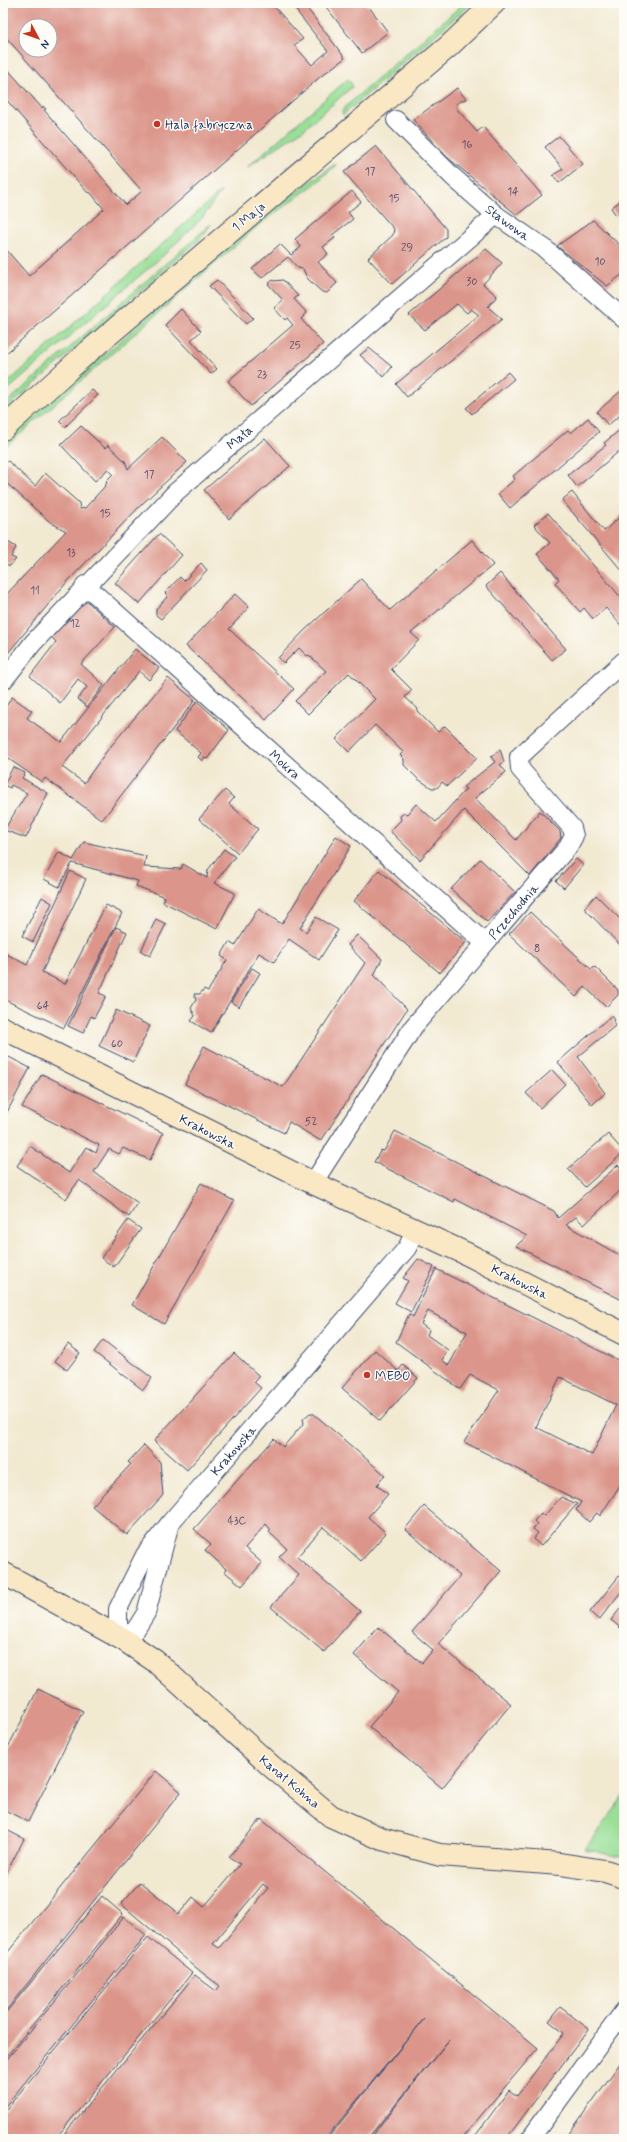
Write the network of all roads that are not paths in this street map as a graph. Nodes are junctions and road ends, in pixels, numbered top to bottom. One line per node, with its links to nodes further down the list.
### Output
1 (494, 3): 5 (street, 1 Maja)
2 (396, 120): 3 (street, Stawowa)
3 (496, 215): 4 (street, Stawowa); 6 (street, Mała)
4 (624, 319)
5 (3, 429)
6 (85, 586): 8 (street, Mała); 9 (street, Mokra)
7 (624, 661): 9 (street, Przechodnia)
8 (3, 681)
9 (485, 943): 11 (street, Przechodnia)
10 (3, 1028): 11 (street, Krakowska)
11 (313, 1183): 12 (street, Krakowska)
12 (416, 1230): 13 (street, Krakowska); 14 (street, Krakowska)
13 (624, 1334)
14 (170, 1523): 16 (street); 16 (street, Krakowska)
15 (10, 1577): 16 (street, Kanał Kohna)
16 (124, 1640): 17 (street, Kanał Kohna)
17 (624, 1877)
18 (624, 2012): 19 (street)
19 (530, 2139)

